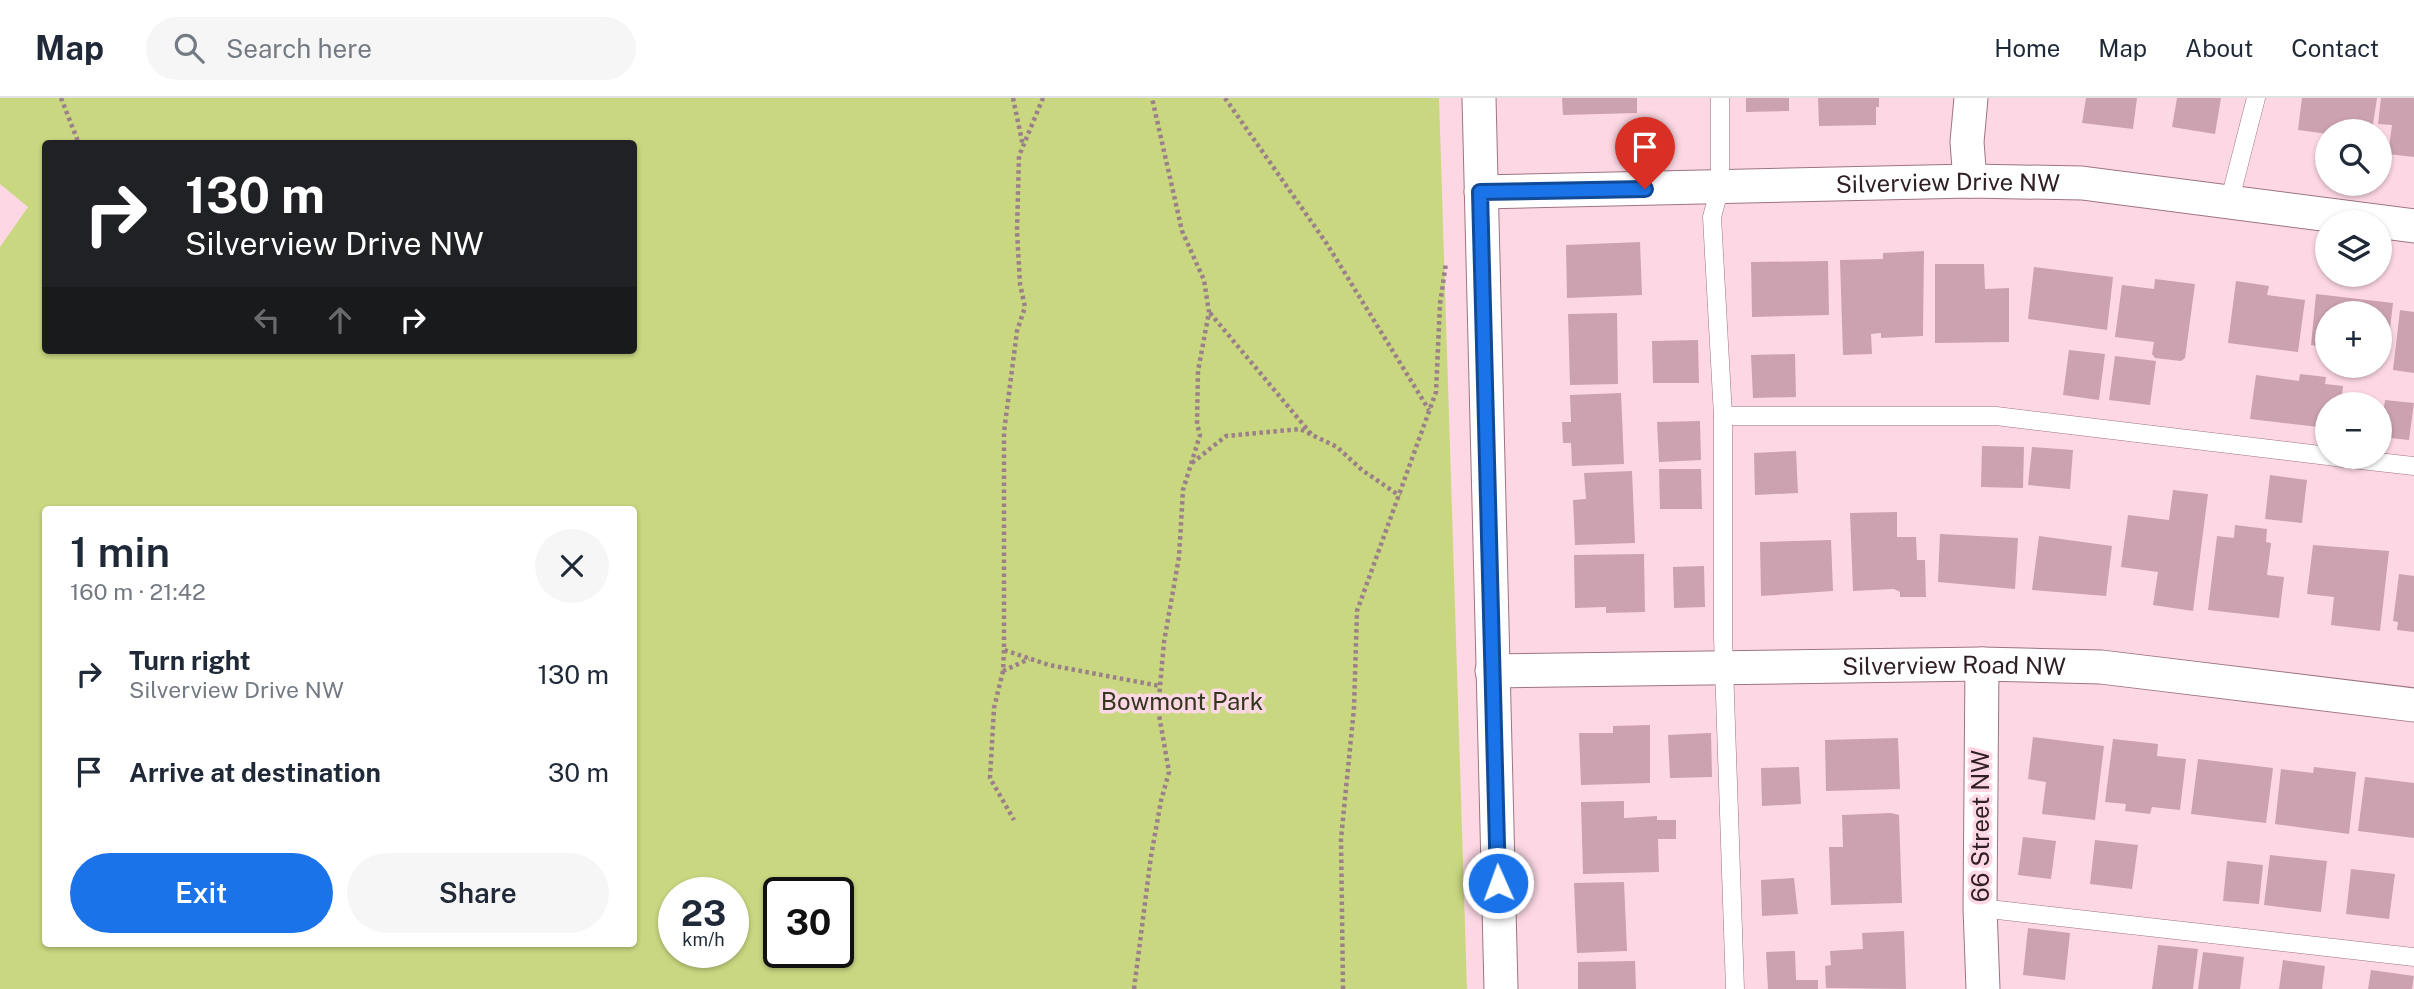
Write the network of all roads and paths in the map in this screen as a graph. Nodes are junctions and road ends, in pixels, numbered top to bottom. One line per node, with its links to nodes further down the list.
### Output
1 (61, 98): 10 (path)
2 (1013, 98): 11 (path)
3 (1043, 98): 11 (path)
4 (1152, 98): 18 (path)
5 (1225, 98): 19 (path)
6 (1479, 98): 14 (street)
7 (1720, 98): 13 (lane)
8 (1971, 98): 12 (street)
9 (2256, 98): 15 (lane)
10 (77, 140)
11 (1023, 147): 27 (path)
12 (1970, 181): 13 (street, Silverview Drive NW); 15 (street, Silverview Drive NW)
13 (1720, 187): 14 (street, Silverview Drive NW); 20 (lane)
14 (1480, 192): 32 (street)
15 (2229, 203): 16 (street, Silverview Drive NW)
16 (2414, 226)
17 (1447, 259): 19 (path)
18 (1209, 312): 21 (path); 23 (path)
19 (1429, 410): 26 (path)
20 (1723, 416): 22 (lane); 30 (lane)
21 (1313, 436): 23 (path); 26 (path)
22 (2315, 454)
23 (1192, 463): 33 (path)
24 (2392, 464): 25 (lane)
25 (2414, 466)
26 (1400, 496): 39 (path)
27 (1004, 650): 28 (path); 31 (path)
28 (1030, 659): 31 (path); 33 (path)
29 (1982, 664): 30 (street, Silverview Road NW); 34 (street, Silverview Road NW); 36 (street, 66 Street NW)
30 (1725, 668): 32 (street, Silverview Road NW); 41 (lane)
31 (1003, 671): 35 (path)
32 (1492, 671): 40 (street)
33 (1160, 686): 38 (path)
34 (2414, 705)
35 (1014, 820)
36 (1980, 908): 37 (lane); 42 (street, 66 Street NW)
37 (2414, 957)
38 (1134, 989)
39 (1343, 989)
40 (1501, 989)
41 (1735, 989)
42 (1983, 989)

